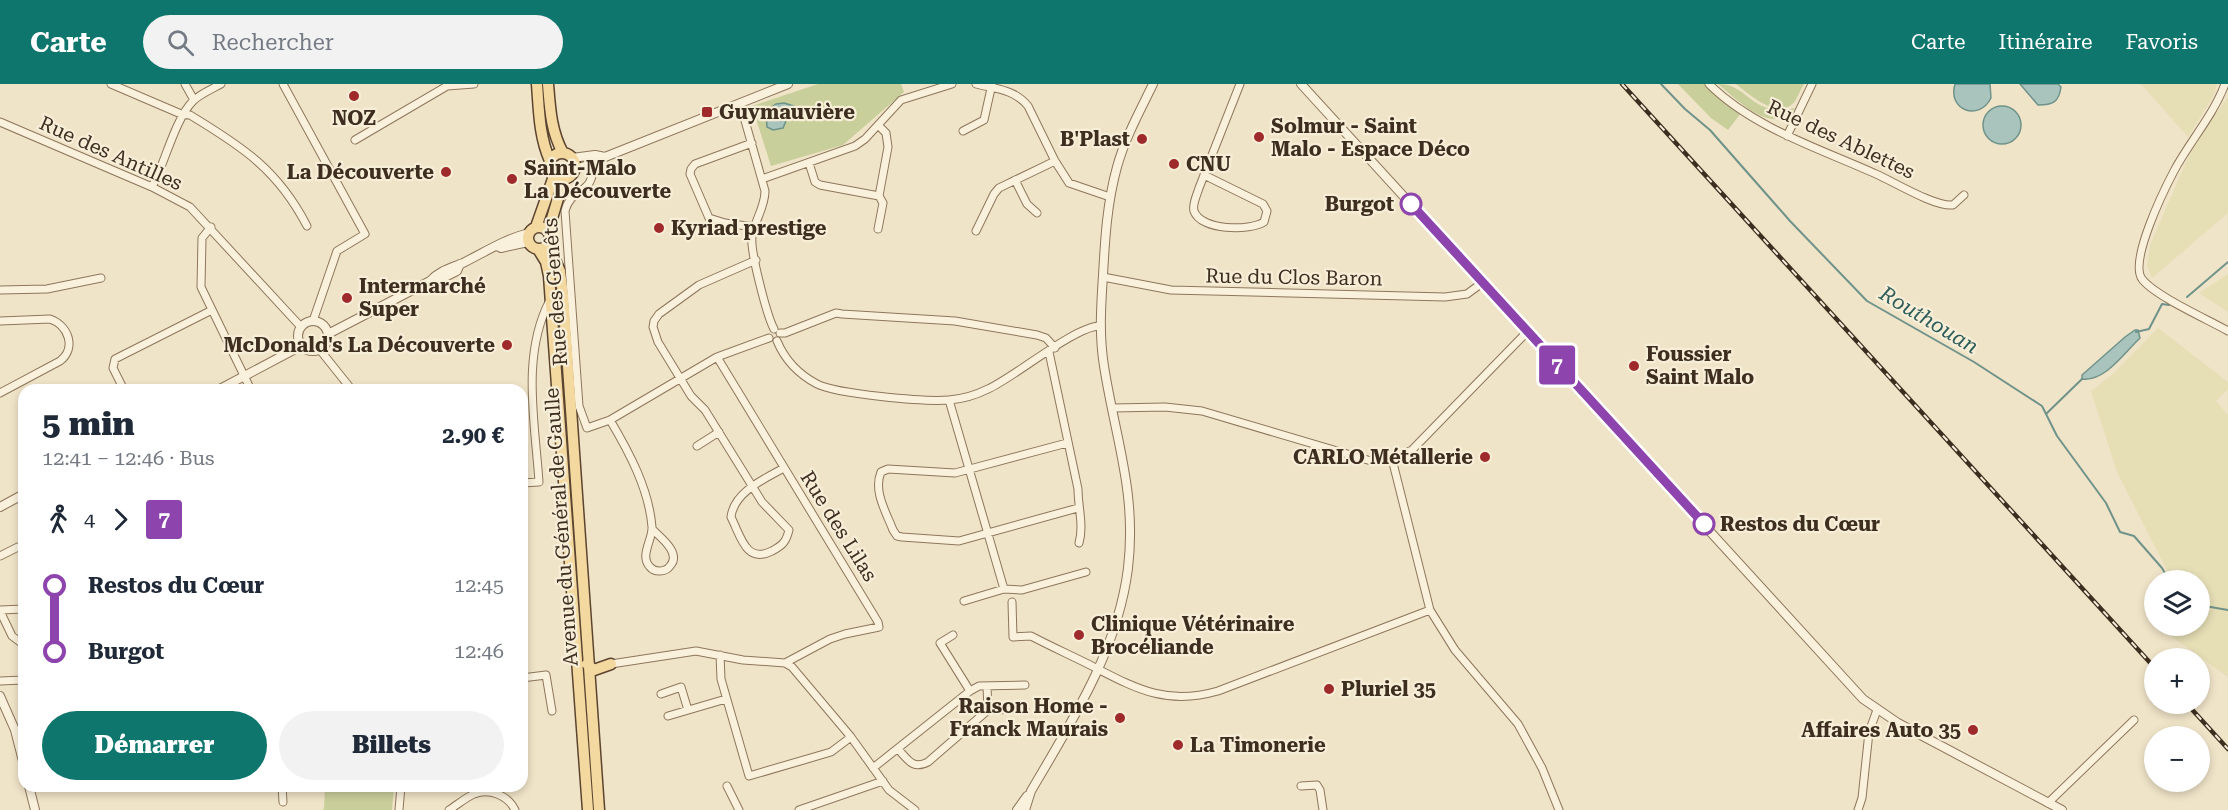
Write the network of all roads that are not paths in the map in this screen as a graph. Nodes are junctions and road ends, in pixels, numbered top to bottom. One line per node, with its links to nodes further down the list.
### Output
1 (111, 84): 20 (street)
2 (185, 84): 18 (street)
3 (221, 84): 18 (street)
4 (284, 84): 58 (street)
5 (474, 84): 25 (street)
6 (537, 84): 29 (main road)
7 (548, 84): 28 (main road)
8 (788, 84): 19 (street)
9 (952, 84): 22 (street)
10 (976, 84): 17 (street)
11 (1152, 84): 40 (street)
12 (1240, 84): 33 (street)
13 (1301, 84): 53 (street)
14 (1709, 84): 24 (street, Rue des Ablettes)
15 (1812, 84): 24 (street)
16 (2225, 84): 62 (street)
17 (991, 86): 23 (street); 30 (street)
18 (194, 100): 20 (street)
19 (740, 103): 26 (street); 27 (street)
20 (184, 114): 37 (street); 42 (street)
21 (0, 122): 37 (street, Rue des Antilles)
22 (878, 125): 31 (street); 39 (street)
23 (963, 131)
24 (1787, 136): 38 (street, Rue des Ablettes)
25 (355, 140)
26 (752, 143): 35 (street); 44 (street)
27 (605, 157): 28 (street); 32 (street)
28 (570, 160): 29 (main road); 32 (street); 34 (main road)
29 (550, 161): 34 (main road)
30 (1055, 161): 36 (street); 40 (street)
31 (809, 163): 35 (street); 39 (street)
32 (592, 164): 80 (street, Rue des Genêts)
33 (1204, 175): 33 (street)
34 (559, 177): 47 (main road); 48 (main road)
35 (762, 179): 44 (street)
36 (1015, 180): 41 (street); 46 (street)
37 (152, 187): 43 (street, Rue des Antilles)
38 (1964, 195)
39 (879, 196): 45 (street)
40 (1110, 197): 51 (street)
41 (1037, 213)
42 (308, 226)
43 (211, 227): 56 (street); 60 (street, Rue des Antilles)
44 (754, 227): 50 (street)
45 (878, 229)
46 (976, 231)
47 (548, 232): 48 (main road); 49 (main road)
48 (531, 234): 49 (main road); 64 (street)
49 (543, 247): 55 (main road, Avenue du Général de Gaulle); 108 (main road, Avenue du Général de Gaulle)
50 (756, 260): 61 (street); 72 (street)
51 (1103, 277): 53 (street, Rue du Clos Baron); 59 (street)
52 (101, 278): 54 (street)
53 (1482, 283): 63 (street)
54 (0, 291)
55 (550, 299): 87 (street); 106 (main road, Avenue du Général de Gaulle)
56 (212, 310): 71 (street); 73 (street)
57 (0, 321): 77 (street)
58 (313, 321): 60 (street); 64 (street)
59 (1100, 326): 69 (street); 79 (street)
60 (301, 327): 67 (street)
61 (777, 331): 65 (street); 66 (street); 69 (street)
62 (2228, 331)
63 (1527, 332): 84 (street); 124 (street)
64 (328, 334): 68 (street)
65 (769, 338): 66 (street); 70 (street)
66 (777, 341): 78 (street)
67 (301, 346): 68 (street); 71 (street)
68 (320, 350): 76 (street)
69 (1052, 350): 78 (street); 82 (street)
70 (717, 357): 72 (street); 85 (street, Rue des Lilas)
71 (243, 376): 74 (street); 75 (street)
72 (679, 378): 80 (street); 81 (street)
73 (121, 384)
74 (229, 384)
75 (248, 384)
76 (347, 384)
77 (0, 393)
78 (949, 400): 86 (street)
79 (1113, 408): 84 (street); 111 (street)
80 (610, 420): 92 (street)
81 (719, 432): 83 (street); 88 (street)
82 (1067, 443): 86 (street); 91 (street)
83 (697, 446)
84 (1392, 459): 103 (street)
85 (784, 468): 88 (street); 109 (street, Rue des Lilas)
86 (969, 470): 93 (street); 93 (street)
87 (528, 483)
88 (752, 486): 88 (street)
89 (18, 497): 90 (street)
90 (0, 507)
91 (1078, 508): 93 (street); 94 (street)
92 (652, 529): 92 (street)
93 (988, 534): 98 (street)
94 (1079, 543)
95 (18, 547): 96 (street)
96 (0, 556)
97 (1086, 572): 98 (street)
98 (1004, 589): 99 (street)
99 (964, 601)
100 (1012, 602): 111 (street)
101 (18, 609): 102 (street)
102 (0, 610): 105 (street)
103 (1430, 610): 111 (street); 153 (street)
104 (953, 635): 117 (street)
105 (18, 640)
106 (576, 649): 108 (main road); 145 (main road, Avenue du Général de Gaulle)
107 (720, 655): 109 (street); 110 (street); 120 (street)
108 (589, 662): 110 (main road); 146 (main road, Avenue du Général de Gaulle)
109 (785, 663): 128 (street)
110 (611, 664)
111 (1099, 670): 135 (street)
112 (528, 677): 125 (street)
113 (18, 680): 114 (street)
114 (0, 681)
115 (1025, 685): 116 (street)
116 (987, 686): 117 (street); 123 (street)
117 (970, 691): 130 (street)
118 (661, 694): 122 (street)
119 (0, 696): 129 (street)
120 (726, 699): 122 (street); 128 (street)
121 (1026, 709): 123 (street)
122 (688, 710): 126 (street)
123 (988, 710): 130 (street)
124 (1877, 710): 140 (street); 154 (street)
125 (552, 711)
126 (668, 716)
127 (2134, 720): 140 (street)
128 (851, 737): 131 (street)
129 (18, 742)
130 (898, 748): 131 (street)
131 (873, 768): 132 (street)
132 (883, 781): 148 (street); 149 (street)
133 (727, 786): 147 (street)
134 (1301, 786): 152 (street)
135 (1031, 791): 150 (street); 151 (street)
136 (33, 792): 141 (street)
137 (282, 792): 139 (street)
138 (400, 792): 142 (street)
139 (283, 802)
140 (2048, 803): 155 (street)
141 (35, 810)
142 (399, 810)
143 (449, 810): 144 (street)
144 (515, 810)
145 (588, 810)
146 (599, 810)
147 (739, 810)
148 (799, 810)
149 (915, 810)
150 (1017, 810)
151 (1025, 810)
152 (1323, 810)
153 (1559, 810)
154 (1858, 810)
155 (2062, 810)

